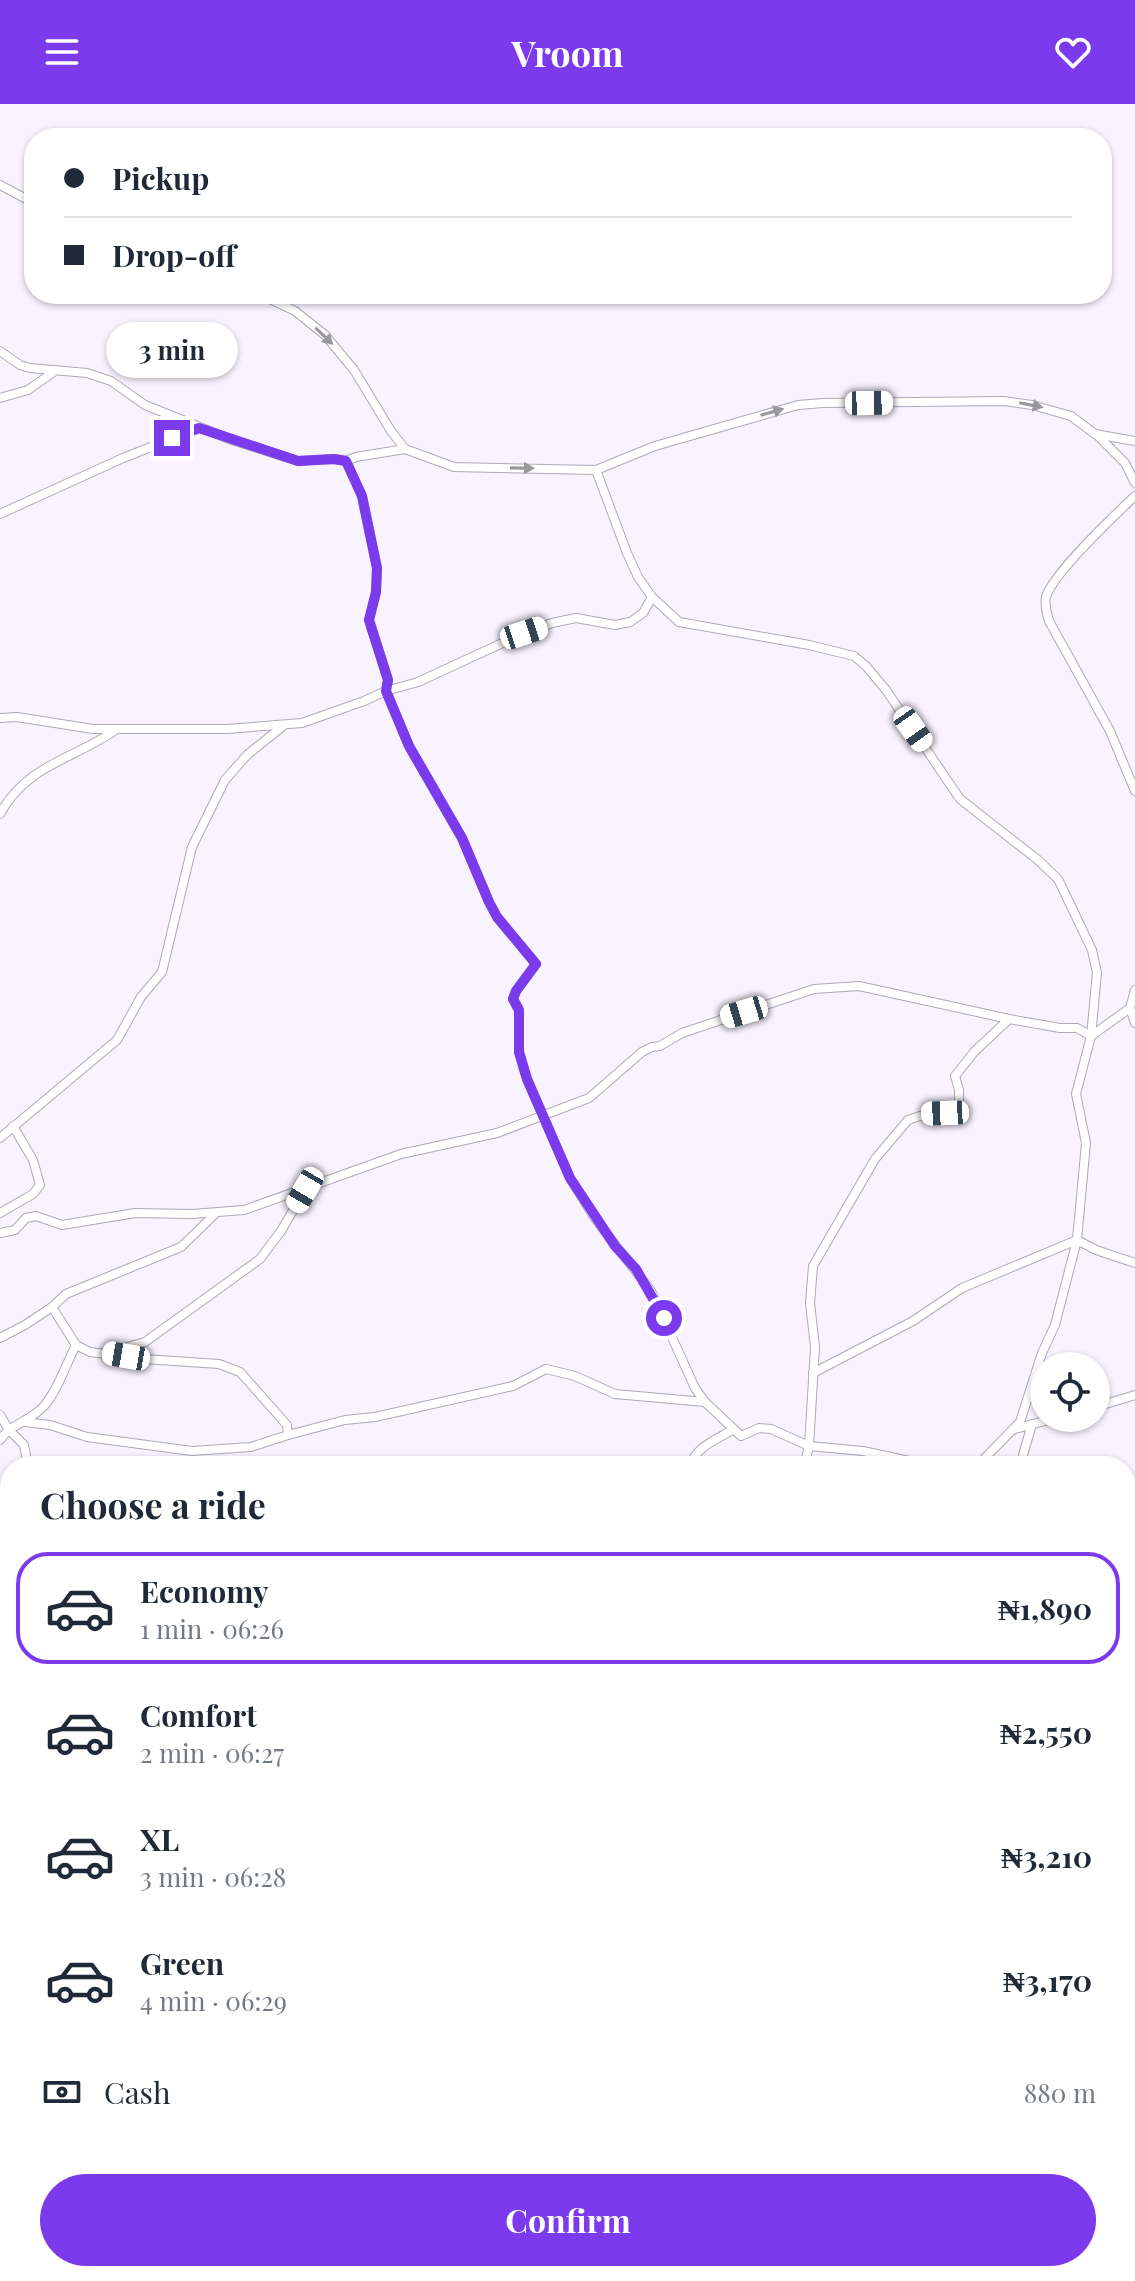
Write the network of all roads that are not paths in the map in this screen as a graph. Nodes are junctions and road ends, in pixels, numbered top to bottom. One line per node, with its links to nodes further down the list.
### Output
1 (0, 185): 2 (street)
2 (24, 198)
3 (280, 304): 10 (street, one-way to 10)
4 (0, 351): 5 (street)
5 (59, 369): 6 (street); 7 (street)
6 (0, 398)
7 (199, 428): 11 (street); 15 (street)
8 (1095, 434): 9 (street); 12 (street, one-way to 8); 13 (street)
9 (1135, 441)
10 (405, 449): 11 (street); 12 (street, one-way to 12)
11 (346, 461): 17 (street)
12 (596, 470): 16 (street)
13 (1135, 483)
14 (1135, 496): 21 (street)
15 (0, 514)
16 (652, 597): 17 (street); 27 (street)
17 (386, 691): 19 (street); 28 (street)
18 (0, 718): 20 (street)
19 (283, 726): 20 (street); 29 (street)
20 (118, 728): 22 (street)
21 (1135, 791)
22 (0, 814)
23 (1135, 990): 24 (street)
24 (1130, 1008): 26 (street); 27 (street)
25 (1009, 1019): 27 (street); 28 (street); 41 (street)
26 (1135, 1023)
27 (1091, 1036): 35 (street)
28 (542, 1115): 31 (street); 43 (street)
29 (13, 1126): 30 (street); 32 (street)
30 (0, 1138)
31 (305, 1190): 33 (street); 40 (street)
32 (0, 1213)
33 (216, 1213): 34 (street); 37 (street)
34 (0, 1233)
35 (1077, 1240): 36 (street); 41 (street); 49 (street)
36 (1135, 1263)
37 (52, 1307): 38 (street); 39 (street)
38 (0, 1338)
39 (76, 1345): 40 (street); 46 (street)
40 (108, 1353): 52 (street)
41 (813, 1373): 54 (street)
42 (1135, 1395): 44 (street)
43 (705, 1402): 48 (street); 52 (street)
44 (1110, 1403)
45 (0, 1415): 50 (street)
46 (25, 1422): 50 (street); 52 (street)
47 (1030, 1425): 49 (street)
48 (734, 1429): 54 (street); 56 (street)
49 (1015, 1429): 59 (street)
50 (9, 1430): 53 (street); 55 (street)
51 (1030, 1431): 60 (street)
52 (288, 1435)
53 (0, 1440)
54 (809, 1446): 57 (street); 58 (street)
55 (26, 1456)
56 (694, 1456)
57 (806, 1456)
58 (886, 1456)
59 (987, 1456)
60 (1023, 1456)

